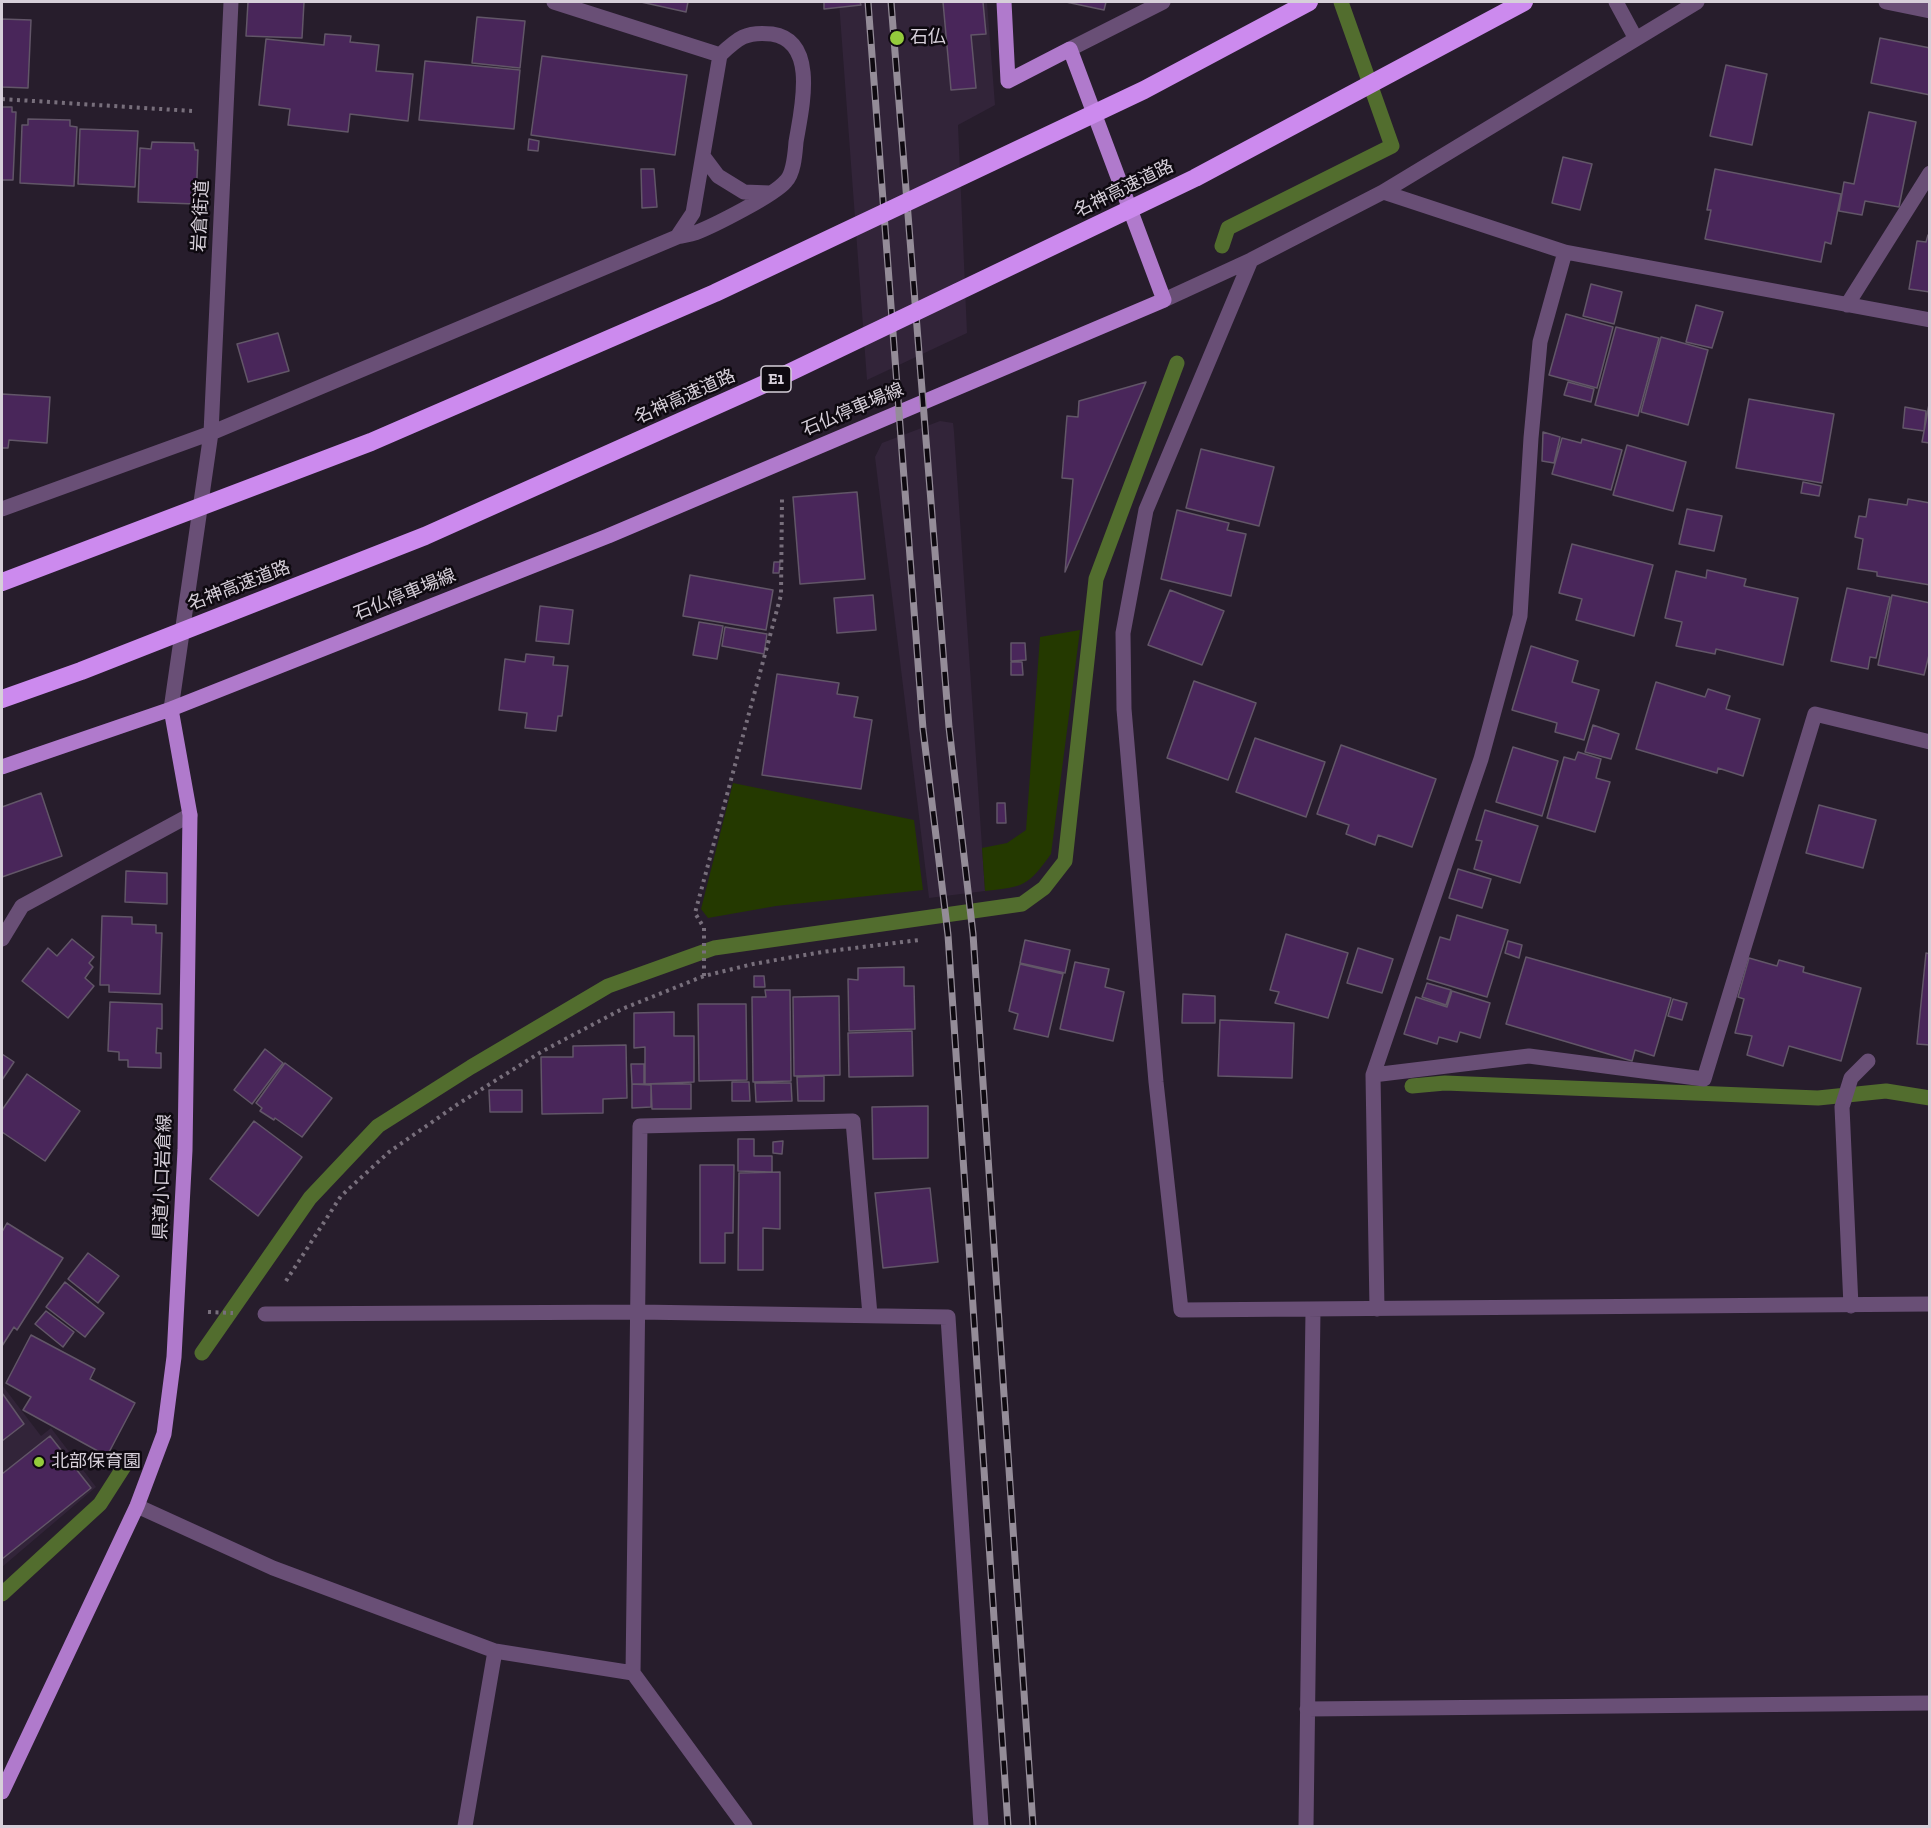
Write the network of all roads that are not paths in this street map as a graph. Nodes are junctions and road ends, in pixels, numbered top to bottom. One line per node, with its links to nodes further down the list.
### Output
1 (231, 2): 24 (street, 岩倉街道)
2 (554, 2): 13 (street)
3 (1004, 2): 12 (main road)
4 (1163, 2): 12 (street)
5 (1309, 2): 26 (highway, bridge)
6 (1524, 2): 27 (highway, 名神高速道路 / E1, bridge)
7 (1616, 2): 11 (street)
8 (1697, 2): 11 (street)
9 (1886, 2): 10 (street)
10 (1929, 11)
11 (1636, 39): 16 (street)
12 (1070, 50): 21 (main road)
13 (720, 55): 14 (street); 17 (street)
14 (703, 156): 17 (street); 18 (street)
15 (1929, 173): 22 (street)
16 (1383, 192): 19 (street); 20 (street)
17 (773, 193): 18 (street)
18 (677, 237): 24 (street)
19 (1565, 252): 22 (street); 34 (street)
20 (1251, 260): 21 (street); 37 (street)
21 (1164, 300): 28 (main road, 石仏停車場線)
22 (1847, 305): 23 (street)
23 (1929, 320)
24 (211, 433): 25 (street); 28 (street, 岩倉街道)
25 (2, 509)
26 (2, 582)
27 (2, 699)
28 (171, 708): 30 (main road); 31 (main road, 県道小口岩倉線)
29 (1929, 741): 34 (street)
30 (2, 767)
31 (190, 815): 32 (street); 42 (main road, 県道小口岩倉線)
32 (2, 939)
33 (1868, 1061): 36 (street)
34 (1373, 1076): 38 (street)
35 (1929, 1304): 36 (street)
36 (1851, 1306): 38 (street)
37 (1313, 1310): 38 (street); 46 (street)
38 (1377, 1310)
39 (639, 1312): 40 (street); 41 (street); 41 (street); 44 (street)
40 (265, 1314)
41 (870, 1315): 50 (street)
42 (137, 1506): 43 (street); 47 (main road, 県道小口岩倉線)
43 (495, 1652): 44 (street); 48 (street)
44 (633, 1673): 49 (street)
45 (1929, 1703): 46 (street)
46 (1307, 1709): 51 (street)
47 (2, 1792)
48 (465, 1827)
49 (745, 1827)
50 (981, 1827)
51 (1306, 1827)

